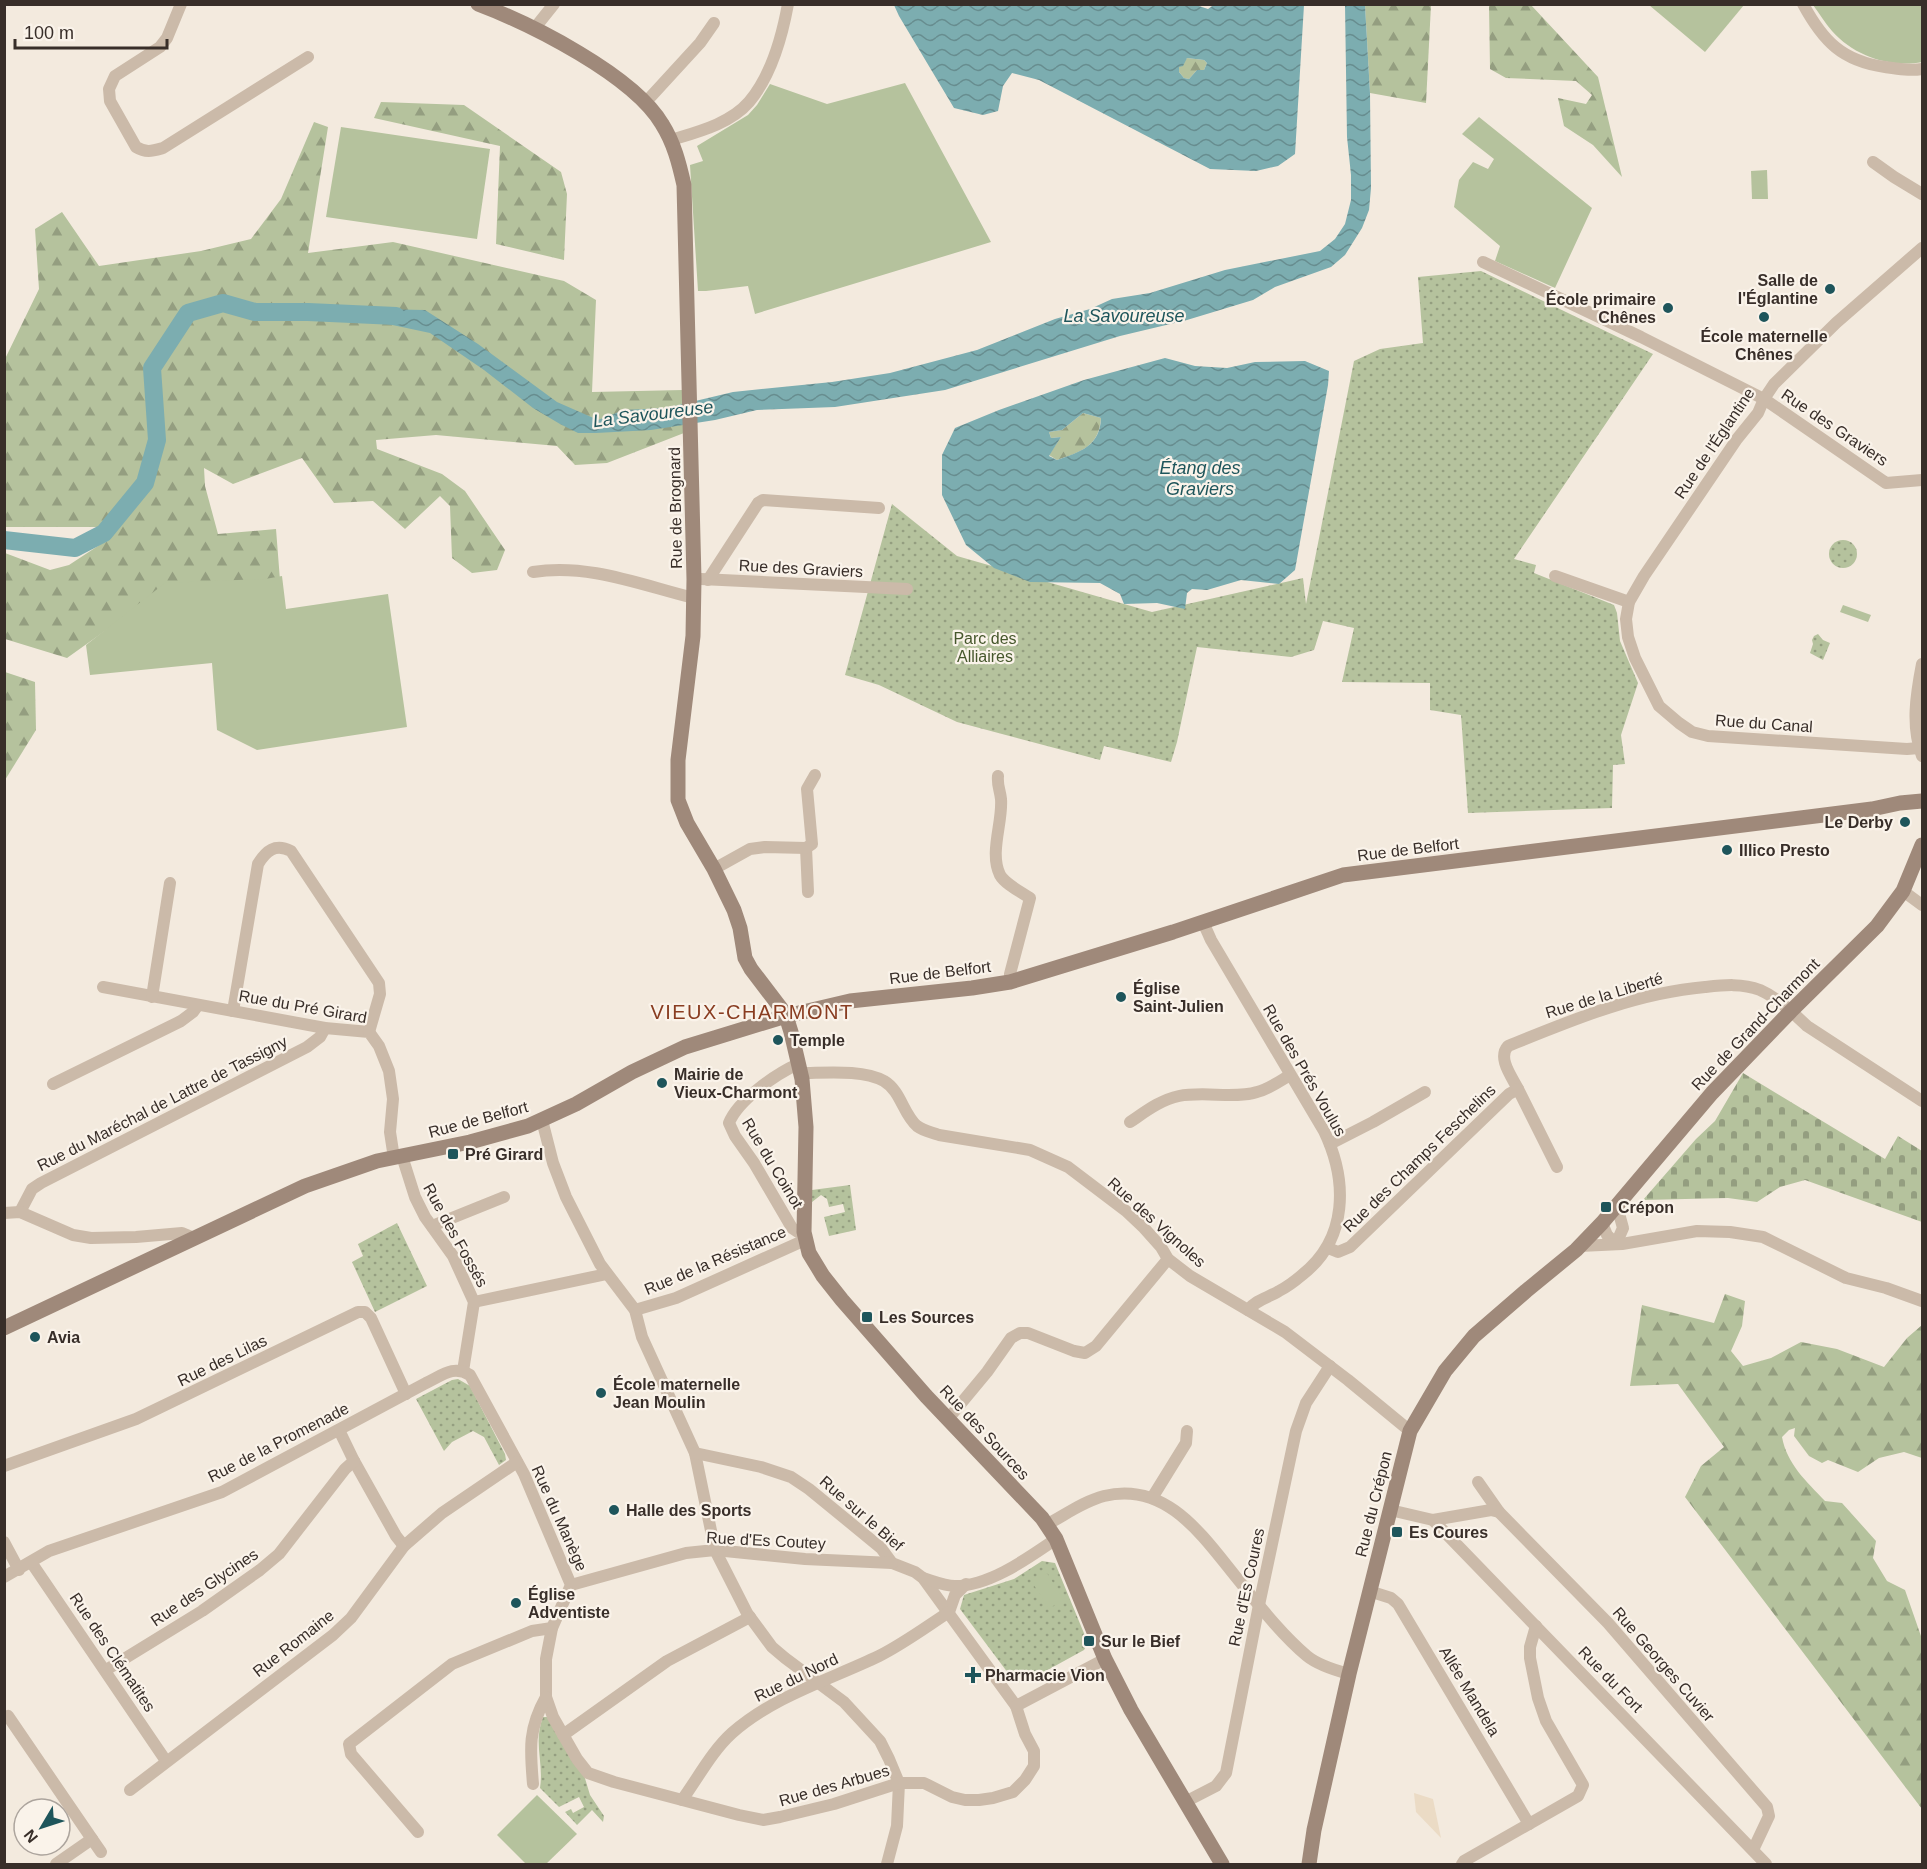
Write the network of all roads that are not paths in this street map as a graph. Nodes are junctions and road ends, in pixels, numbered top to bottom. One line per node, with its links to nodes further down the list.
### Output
1 (171, 4): 8 (street)
2 (181, 4): 8 (street)
3 (478, 4): 9 (street, Rue de Brognard)
4 (554, 4): 9 (street)
5 (788, 4): 13 (street)
6 (1803, 4): 11 (street)
7 (714, 23): 12 (street)
8 (172, 25): 10 (street)
9 (534, 29): 12 (street, Rue de Brognard)
10 (308, 57)
11 (1923, 69)
12 (645, 103): 13 (street, Rue de Brognard)
13 (671, 140): 23 (street, Rue de Brognard)
14 (1874, 162): 15 (street)
15 (1923, 194)
16 (1923, 248): 18 (street, Rue de l'Églantine)
17 (1483, 262): 18 (street, Rue des Graviers)
18 (1764, 399): 19 (street, Rue des Graviers); 26 (street, Rue de l'Églantine)
19 (1923, 480)
20 (879, 508): 23 (street)
21 (533, 572): 25 (street)
22 (1555, 576): 26 (street)
23 (701, 579): 24 (street, Rue des Graviers); 25 (street, Rue de Brognard)
24 (907, 589)
25 (694, 598): 34 (street, Rue de Brognard)
26 (1630, 600): 28 (street, Rue du Canal)
27 (1923, 664): 28 (street)
28 (1921, 752)
29 (815, 776): 33 (street)
30 (998, 776): 40 (street)
31 (1923, 801): 39 (street, Rue de Belfort)
32 (1923, 845): 36 (street, Rue de Grand-Charmont)
33 (806, 848): 34 (street); 37 (street)
34 (714, 869): 46 (street, Rue de Brognard)
35 (170, 883): 42 (street)
36 (1903, 891): 38 (street); 45 (street, Rue de Grand-Charmont)
37 (808, 892)
38 (1923, 905)
39 (1203, 922): 40 (street, Rue de Belfort); 50 (street, Rue des Prés Voulus)
40 (1010, 982): 46 (street, Rue de Belfort)
41 (103, 987): 42 (street, Rue du Pré Girard)
42 (152, 997): 43 (street, Rue du Pré Girard)
43 (198, 1005): 44 (street, Rue du Pré Girard); 51 (street)
44 (233, 1011): 47 (street, Rue du Pré Girard); 48 (street)
45 (1791, 1011): 52 (street, Rue de la Liberté); 54 (street, Rue de la Liberté); 61 (street, Rue de Grand-Charmont)
46 (786, 1016): 49 (street, Rue des Sources); 55 (street, Rue de Belfort)
47 (325, 1028): 48 (street, Rue du Pré Girard); 62 (street, Rue du Maréchal de Lattre de Tassigny)
48 (369, 1032): 58 (street, Rue du Pré Girard)
49 (799, 1069): 67 (street, Rue des Sources); 67 (street, Rue du Coinot); 73 (street, Rue des Vignoles)
50 (1290, 1075): 56 (street); 57 (street, Rue des Prés Voulus)
51 (53, 1084)
52 (1518, 1089): 59 (street, Rue des Champs Feschelins); 72 (street, Rue des Champs Feschelins)
53 (1425, 1092): 57 (street)
54 (1923, 1101)
55 (542, 1120): 58 (street, Rue de Belfort); 74 (street, Rue de la Résistance)
56 (1130, 1122)
57 (1330, 1144): 72 (street, Rue des Prés Voulus)
58 (398, 1157): 65 (street, Rue des Fossés); 68 (street, Rue de Belfort)
59 (1557, 1167)
60 (504, 1197): 65 (street)
61 (1617, 1206): 64 (street, Rue de Grand-Charmont); 66 (street)
62 (20, 1212): 63 (street); 68 (street)
63 (4, 1213)
64 (1602, 1223): 66 (street); 70 (street); 71 (street, Rue du Crépon)
65 (432, 1226): 76 (street, Rue des Fossés)
66 (1623, 1228): 69 (street); 70 (street)
67 (804, 1236): 77 (street, Rue de la Résistance); 83 (street, Rue des Sources)
68 (194, 1238): 79 (street, Rue de Belfort)
69 (1646, 1239): 70 (street); 75 (street)
70 (1616, 1244): 71 (street)
71 (1580, 1246): 86 (street, Rue du Crépon)
72 (1328, 1248): 78 (street, Rue des Prés Voulus)
73 (1168, 1258): 78 (street, Rue des Vignoles); 83 (street)
74 (607, 1274): 76 (street, Rue des Fossés); 77 (street, Rue de la Résistance)
75 (1923, 1301)
76 (474, 1302): 81 (street)
77 (635, 1310): 87 (street)
78 (1248, 1310): 80 (street, Rue des Vignoles)
79 (4, 1328)
80 (1330, 1366): 86 (street, Rue des Vignoles); 109 (street, Rue d'Es Coures)
81 (463, 1371): 82 (street, Rue de la Promenade); 89 (street, Rue du Manège)
82 (406, 1394): 84 (street, Rue de la Promenade); 90 (street, Rue des Lilas)
83 (948, 1419): 96 (street, Rue des Sources)
84 (339, 1430): 88 (street); 101 (street, Rue de la Promenade)
85 (1187, 1431): 92 (street)
86 (1410, 1431): 93 (street, Rue du Crépon)
87 (695, 1453): 100 (street); 102 (street, Rue sur le Bief)
88 (354, 1461): 99 (street); 115 (street, Rue des Glycines)
89 (517, 1462): 99 (street, Rue Romaine); 107 (street, Rue du Manège)
90 (4, 1466)
91 (1478, 1482): 94 (street, Rue Georges Cuvier)
92 (1152, 1498): 96 (street); 109 (street)
93 (1390, 1510): 95 (street); 108 (street, Rue du Crépon)
94 (1499, 1512): 95 (street); 131 (street, Rue Georges Cuvier)
95 (1433, 1520): 112 (street, Rue du Fort)
96 (1046, 1525): 97 (street, Rue des Sources)
97 (1056, 1539): 106 (street); 114 (street, Rue des Sources)
98 (4, 1542): 103 (street)
99 (404, 1546): 122 (street, Rue Romaine)
100 (715, 1550): 102 (street, Rue d'Es Coutey); 107 (street, Rue d'Es Coutey); 111 (street)
101 (31, 1562): 103 (street, Rue de la Promenade); 115 (street, Rue des Clématites)
102 (892, 1563): 105 (street, Rue sur le Bief)
103 (19, 1570): 104 (street, Rue de la Promenade)
104 (4, 1577)
105 (923, 1578): 106 (street); 110 (street, Rue sur le Bief)
106 (966, 1584): 110 (street)
107 (571, 1585): 113 (street, Rue du Manège)
108 (1369, 1592): 116 (street, Rue du Crépon); 128 (street, Allée Mandela)
109 (1259, 1605): 116 (street); 127 (street, Rue d'Es Coures)
110 (949, 1612): 117 (street, Rue du Nord); 119 (street, Rue sur le Bief)
111 (750, 1617): 117 (street); 121 (street)
112 (1536, 1626): 128 (street); 131 (street, Rue du Fort)
113 (552, 1628): 118 (street, Rue des Arbues); 129 (street)
114 (1105, 1659): 119 (street); 127 (street, Rue des Sources)
115 (106, 1670): 122 (street, Rue des Clématites)
116 (1348, 1674): 137 (street, Rue du Crépon)
117 (818, 1682): 123 (street); 126 (street, Rue du Nord)
118 (546, 1697): 121 (street, Rue des Arbues); 124 (street)
119 (1016, 1706): 123 (street, Rue des Arbues)
120 (6, 1715): 130 (street)
121 (563, 1735): 126 (street, Rue des Arbues)
122 (166, 1761): 125 (street, Rue Romaine)
123 (899, 1783): 126 (street, Rue des Arbues); 135 (street)
124 (533, 1784)
125 (130, 1790)
126 (682, 1800)
127 (1185, 1802): 136 (street, Rue des Sources)
128 (1529, 1824): 138 (street)
129 (418, 1832)
130 (93, 1839): 132 (street); 134 (street)
131 (1753, 1850): 133 (street, Rue du Fort)
132 (101, 1852)
133 (1765, 1863)
134 (56, 1864)
135 (887, 1864)
136 (1222, 1864)
137 (1309, 1864)
138 (1462, 1864)

